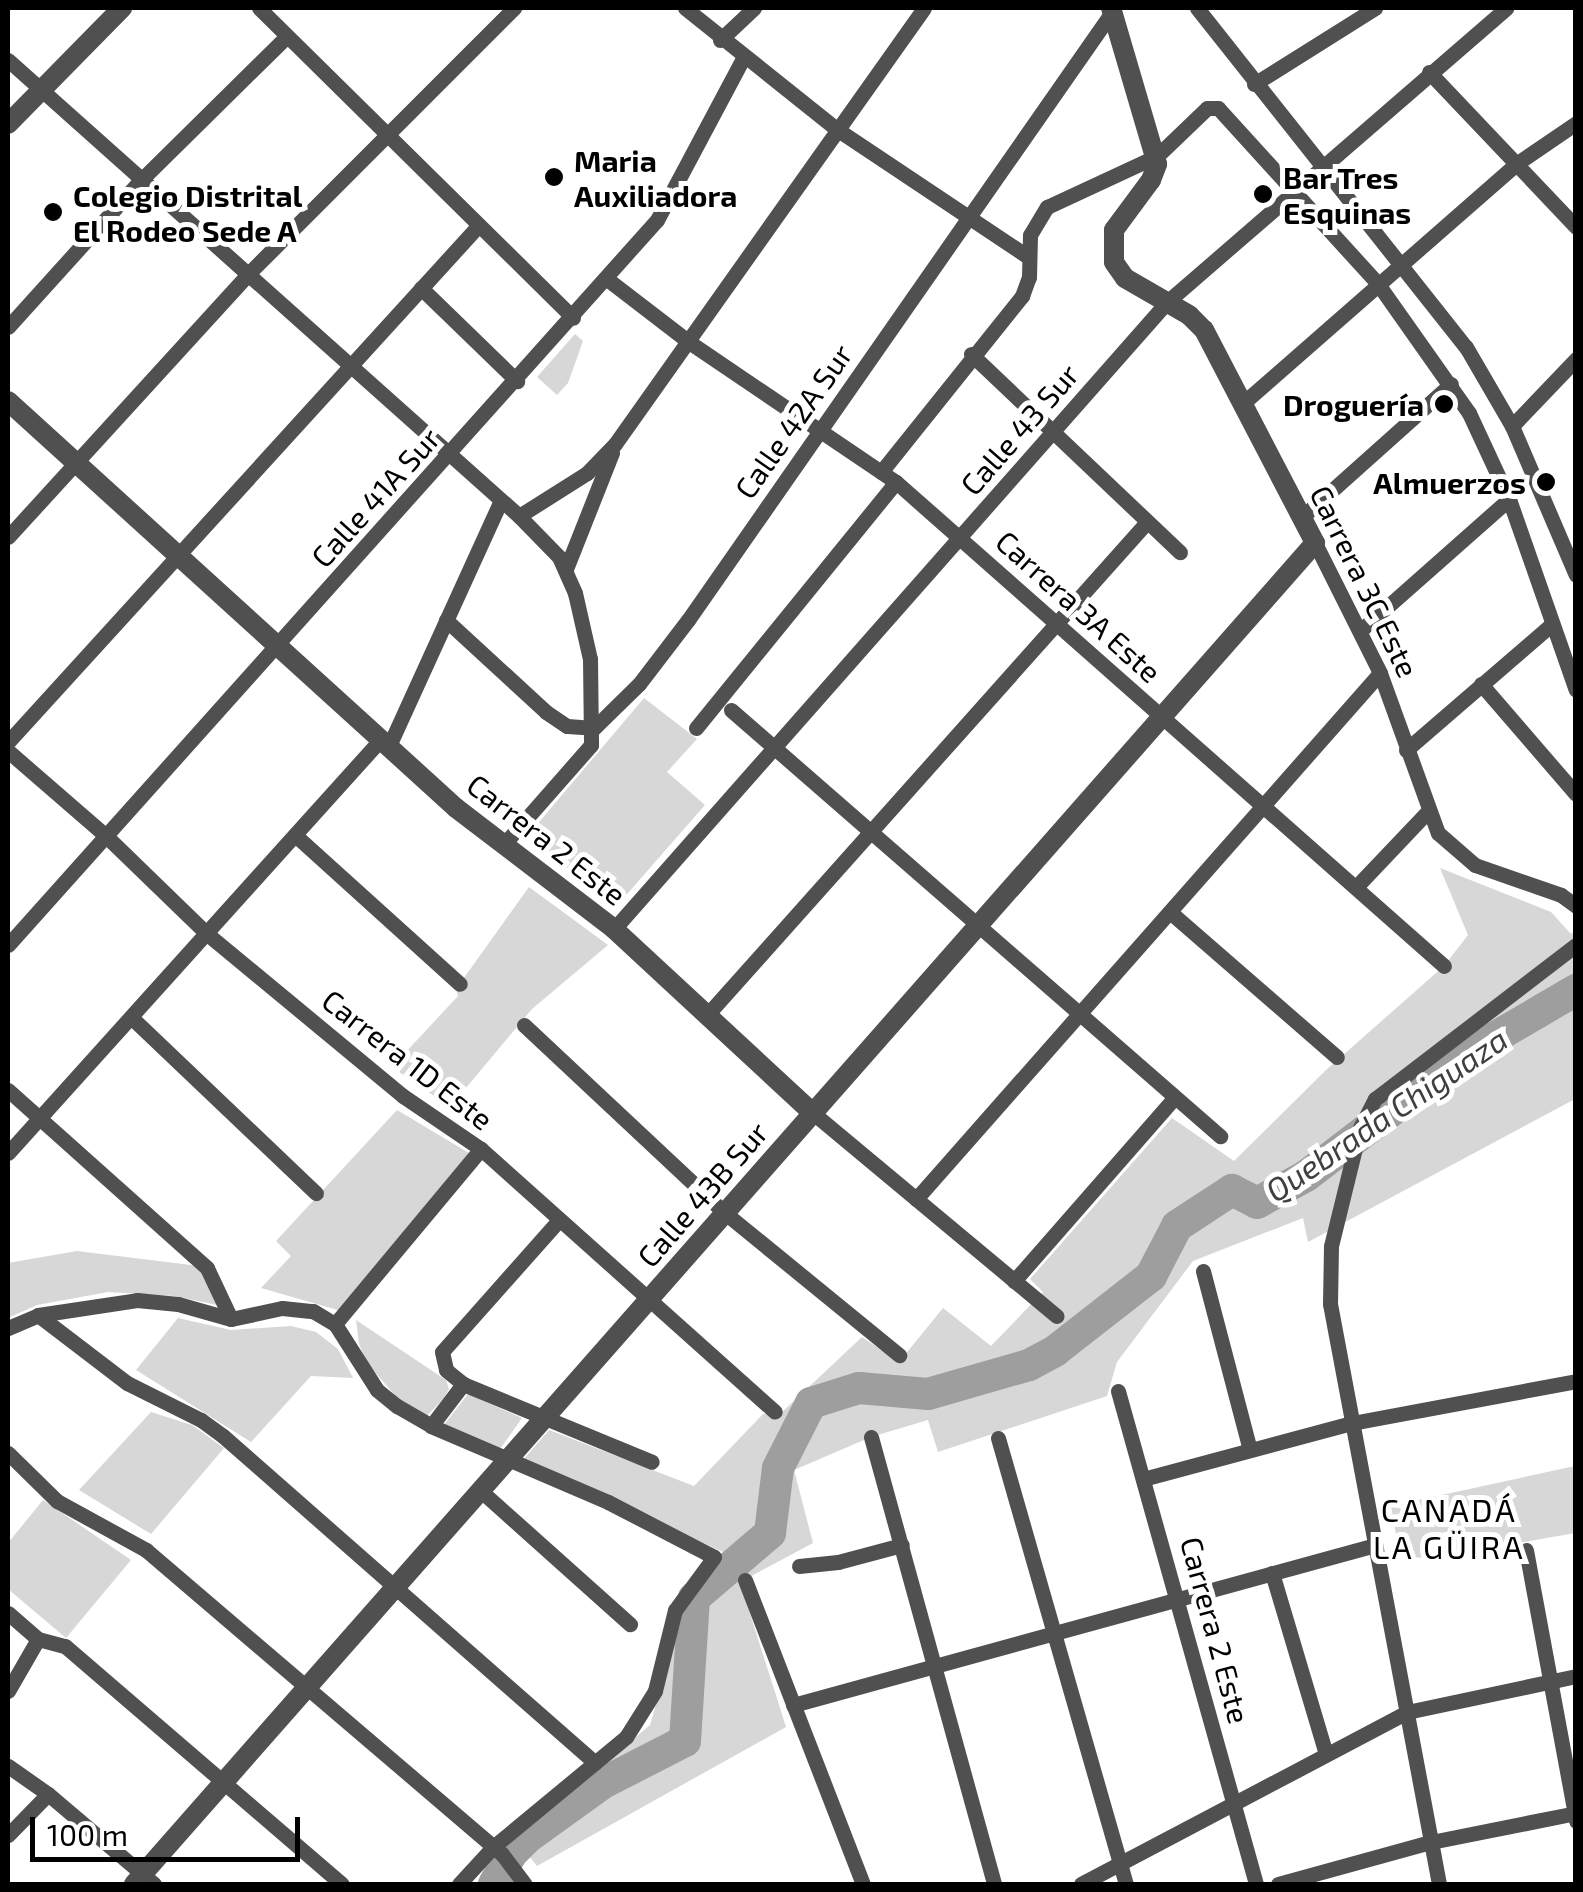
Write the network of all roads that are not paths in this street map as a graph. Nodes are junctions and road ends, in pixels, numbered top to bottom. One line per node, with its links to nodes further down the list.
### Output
1 (122, 8): 17 (street)
2 (258, 8): 11 (street)
3 (514, 8): 21 (street)
4 (686, 8): 12 (street)
5 (754, 8): 12 (street)
6 (924, 8): 20 (street)
7 (1197, 8): 16 (street)
8 (1375, 8): 16 (street)
9 (1506, 8): 15 (street, Calle 43 Sur)
10 (1112, 10): 22 (street); 27 (street, Calle 42A Sur)
11 (287, 36): 21 (street); 25 (street)
12 (720, 40): 13 (street)
13 (742, 58): 20 (street); 33 (street, Calle 41A Sur)
14 (8, 60): 17 (street)
15 (1429, 72): 23 (street); 24 (street, Calle 43 Sur)
16 (1254, 84): 24 (street)
17 (39, 89): 19 (street); 25 (street)
18 (1576, 123): 23 (street)
19 (8, 124)
20 (838, 130): 27 (street); 39 (street)
21 (386, 133): 28 (street); 32 (street)
22 (1156, 156): 26 (street); 30 (street); 36 (street, Carrera 3C Este)
23 (1516, 164): 29 (street); 31 (street)
24 (1320, 168): 26 (street, Calle 43 Sur); 31 (street)
25 (140, 180): 32 (street); 38 (street)
26 (1293, 195): 34 (street); 36 (street, Calle 43 Sur)
27 (969, 218): 30 (street); 51 (street, Calle 42A Sur)
28 (479, 225): 35 (street); 37 (street)
29 (1576, 227)
30 (1028, 256): 40 (street)
31 (1401, 264): 34 (street); 46 (street)
32 (246, 275): 42 (street); 54 (street)
33 (607, 279): 37 (street, Calle 41A Sur); 39 (street, Carrera 3A Este)
34 (1378, 284): 44 (street); 47 (street)
35 (421, 288): 42 (street); 43 (street)
36 (1167, 302): 47 (street, Carrera 3C Este); 50 (street, Calle 43 Sur)
37 (572, 318): 43 (street, Calle 41A Sur)
38 (8, 327)
39 (689, 342): 51 (street, Carrera 3A Este); 52 (street)
40 (971, 354): 50 (street); 55 (street)
41 (1576, 359): 49 (street)
42 (349, 366): 53 (street); 66 (street)
43 (517, 381): 53 (street, Calle 41A Sur)
44 (1451, 384): 48 (street); 60 (street)
45 (8, 401): 54 (street, Carrera 2 Este)
46 (1499, 401): 48 (street); 49 (street)
47 (1242, 404): 60 (street, Carrera 3C Este)
48 (1469, 413): 57 (street)
49 (1512, 426): 67 (street)
50 (1052, 432): 61 (street); 62 (street, Calle 43 Sur)
51 (818, 433): 55 (street, Carrera 3A Este); 79 (street, Calle 42A Sur)
52 (616, 444): 59 (street); 68 (street)
53 (449, 456): 58 (street); 73 (street, Calle 41A Sur)
54 (75, 462): 63 (street); 66 (street, Carrera 2 Este)
55 (881, 472): 56 (street, Carrera 3A Este)
56 (896, 482): 62 (street, Carrera 3A Este); 80 (street)
57 (1509, 499): 71 (street); 72 (street)
58 (500, 502): 59 (street); 69 (street)
59 (519, 516): 68 (street)
60 (1301, 518): 64 (street, Carrera 3C Este)
61 (1147, 522): 65 (street); 70 (street)
62 (962, 536): 70 (street, Carrera 3A Este); 83 (street, Calle 43 Sur)
63 (8, 537)
64 (1314, 543): 72 (street, Carrera 3C Este); 78 (street, Calle 43B Sur)
65 (1180, 552)
66 (177, 554): 73 (street, Carrera 2 Este); 81 (street)
67 (1574, 567)
68 (566, 569): 79 (street)
69 (446, 620): 79 (street); 82 (street)
70 (1057, 623): 78 (street, Carrera 3A Este); 89 (street)
71 (1552, 624): 75 (street); 76 (street)
72 (1360, 630): 74 (street, Carrera 3C Este)
73 (278, 645): 82 (street, Carrera 2 Este); 90 (street, Calle 41A Sur)
74 (1380, 673): 84 (street, Carrera 3C Este); 87 (street)
75 (1481, 684): 84 (street); 86 (street)
76 (1576, 690)
77 (731, 710): 83 (street)
78 (1161, 718): 87 (street, Carrera 3A Este); 96 (street, Calle 43B Sur)
79 (594, 728): 92 (street, Calle 42A Sur)
80 (696, 728)
81 (8, 742)
82 (385, 743): 91 (street); 92 (street, Carrera 2 Este)
83 (774, 748): 89 (street); 97 (street, Calle 43 Sur)
84 (1406, 750): 88 (street, Carrera 3C Este)
85 (8, 751): 90 (street, Carrera 1D Este)
86 (1576, 794)
87 (1260, 808): 93 (street, Carrera 3A Este); 95 (street)
88 (1428, 811): 93 (street); 94 (street, Carrera 3C Este)
89 (871, 832): 96 (street); 104 (street)
90 (106, 835): 98 (street, Carrera 1D Este); 99 (street, Calle 41A Sur)
91 (295, 835): 98 (street); 102 (street)
92 (502, 845): 97 (street, Carrera 2 Este)
93 (1356, 887): 101 (street, Carrera 3A Este)
94 (1574, 903)
95 (1170, 912): 103 (street); 107 (street)
96 (978, 925): 103 (street); 110 (street, Calle 43B Sur)
97 (614, 929): 104 (street, Carrera 2 Este)
98 (206, 933): 105 (street); 113 (street, Carrera 1D Este)
99 (8, 945)
100 (1576, 945): 133 (street)
101 (1444, 966)
102 (460, 984)
103 (1080, 1014): 109 (street); 116 (street)
104 (707, 1015): 110 (street, Carrera 2 Este)
105 (132, 1018): 111 (street); 115 (street)
106 (524, 1025): 117 (street)
107 (1336, 1057)
108 (8, 1090): 111 (street)
109 (1176, 1097): 112 (street); 120 (street)
110 (813, 1113): 116 (street, Carrera 2 Este); 117 (street, Calle 43B Sur)
111 (38, 1118): 114 (street); 124 (street)
112 (1220, 1136)
113 (480, 1149): 118 (street, Carrera 1D Este); 125 (street)
114 (8, 1153)
115 (316, 1194)
116 (916, 1199): 120 (street, Carrera 2 Este)
117 (726, 1213): 121 (street, Calle 43B Sur); 127 (street)
118 (559, 1220): 121 (street, Carrera 1D Este); 129 (street)
119 (1203, 1271): 137 (street)
120 (1014, 1281): 123 (street, Carrera 2 Este)
121 (648, 1300): 131 (street, Carrera 1D Este); 132 (street, Calle 43B Sur)
122 (38, 1315): 124 (street); 126 (street); 149 (street)
123 (1057, 1316)
124 (232, 1319): 125 (street)
125 (336, 1324): 134 (street)
126 (8, 1328)
127 (899, 1355)
128 (1576, 1381): 133 (street)
129 (463, 1384): 132 (street); 134 (street)
130 (1118, 1391): 141 (street, Carrera 2 Este)
131 (775, 1412)
132 (543, 1420): 139 (street, Calle 43B Sur); 140 (street)
133 (1352, 1423): 137 (street); 144 (street)
134 (431, 1426): 139 (street)
135 (871, 1436): 143 (street)
136 (998, 1438): 153 (street)
137 (1250, 1450): 141 (street)
138 (8, 1453): 159 (street)
139 (510, 1458): 142 (street, Calle 43B Sur); 163 (street)
140 (652, 1462)
141 (1143, 1479): 150 (street, Carrera 2 Este)
142 (480, 1491): 149 (street, Calle 43B Sur); 152 (street)
143 (902, 1545): 146 (street); 155 (street)
144 (1375, 1545): 147 (street); 161 (street)
145 (1526, 1550): 157 (street)
146 (799, 1566)
147 (1272, 1573): 150 (street); 162 (street)
148 (745, 1580): 160 (street)
149 (396, 1587): 159 (street, Calle 43B Sur); 163 (street)
150 (1176, 1600): 153 (street); 167 (street, Carrera 2 Este)
151 (8, 1613): 154 (street)
152 (630, 1624)
153 (1054, 1633): 155 (street); 172 (street)
154 (38, 1638): 158 (street); 165 (street)
155 (935, 1666): 160 (street); 178 (street)
156 (1576, 1676): 157 (street)
157 (1550, 1682): 161 (street); 168 (street)
158 (8, 1690)
159 (305, 1690): 165 (street, Calle 43B Sur); 171 (street)
160 (793, 1705): 177 (street)
161 (1407, 1712): 162 (street); 170 (street)
162 (1326, 1754): 167 (street)
163 (595, 1763): 171 (street)
164 (8, 1766): 166 (street)
165 (223, 1784): 173 (street, Calle 43B Sur); 174 (street)
166 (48, 1794): 169 (street); 173 (street)
167 (1233, 1804): 172 (street); 181 (street, Carrera 2 Este)
168 (1575, 1816): 170 (street)
169 (8, 1835)
170 (1431, 1842): 182 (street); 183 (street)
171 (502, 1855): 175 (street); 176 (street)
172 (1120, 1864): 179 (street); 180 (street)
173 (144, 1881)
174 (342, 1884)
175 (459, 1884)
176 (525, 1884)
177 (863, 1884)
178 (994, 1884)
179 (1081, 1884)
180 (1126, 1884)
181 (1256, 1884)
182 (1278, 1884)
183 (1440, 1884)

